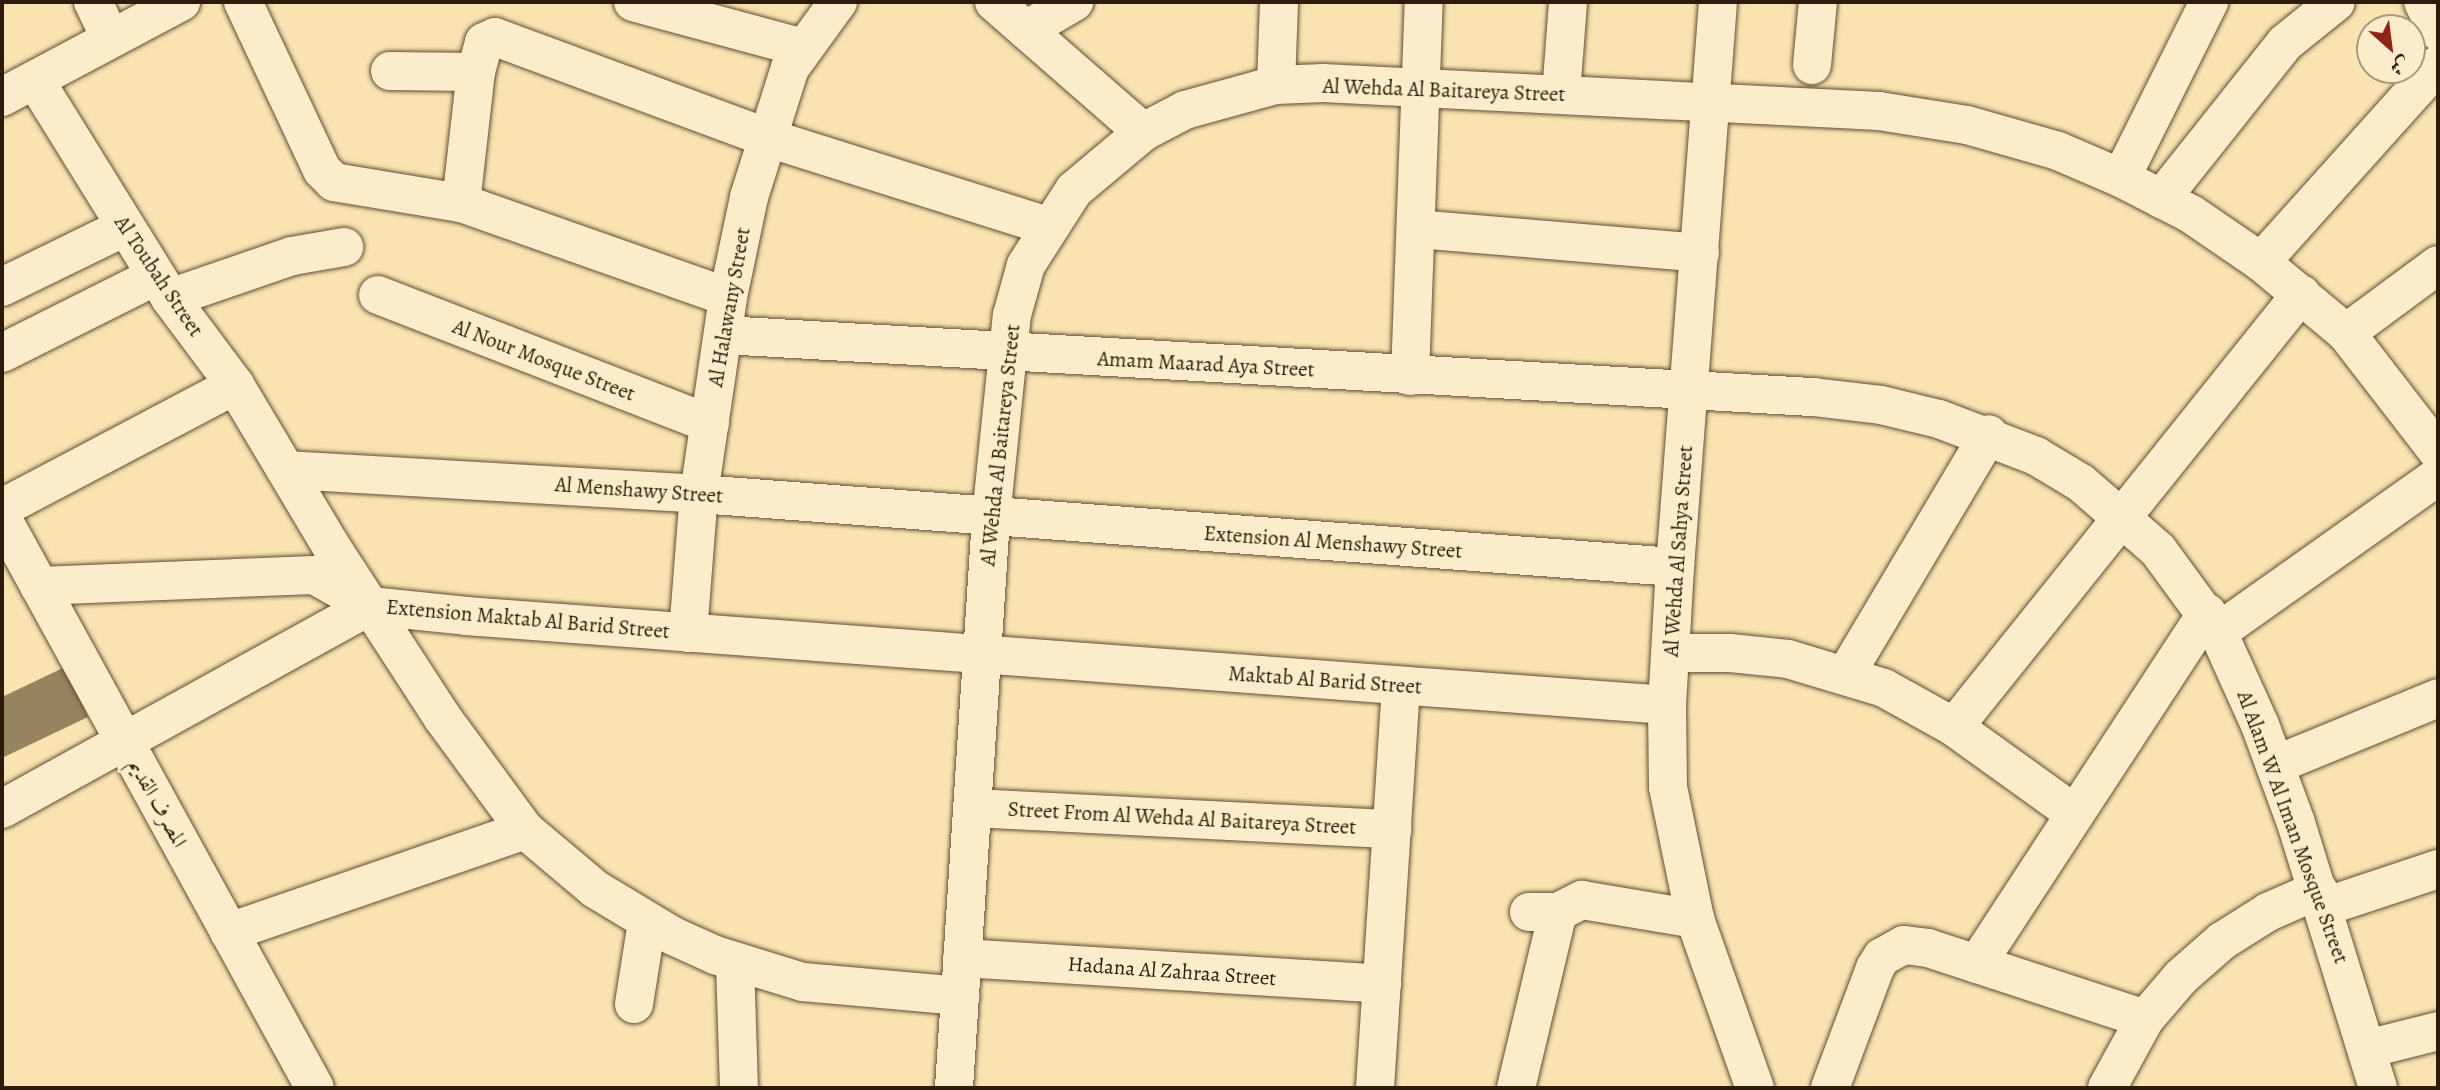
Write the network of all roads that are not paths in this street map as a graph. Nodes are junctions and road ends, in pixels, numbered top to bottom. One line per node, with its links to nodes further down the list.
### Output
1 (93, 2): 19 (street)
2 (181, 2): 19 (street)
3 (243, 2): 34 (street)
4 (633, 2): 20 (street)
5 (743, 2): 20 (street)
6 (838, 2): 20 (street, Al Halawany Street)
7 (994, 2): 17 (street)
8 (1074, 2): 17 (street)
9 (1279, 2): 25 (street)
10 (1424, 2): 26 (street)
11 (1568, 2): 28 (street)
12 (1718, 2): 29 (street, Al Wehda Al Sahya Street)
13 (1818, 2): 21 (street)
14 (2210, 2): 32 (street)
15 (2336, 2): 33 (street)
16 (2423, 2): 18 (street)
17 (1026, 30): 30 (street)
18 (2438, 31)
19 (111, 39): 27 (street)
20 (803, 48): 31 (street, Al Halawany Street)
21 (1812, 65)
22 (2438, 65): 40 (street)
23 (390, 71): 24 (street)
24 (476, 72): 31 (street); 34 (street)
25 (1276, 85): 26 (street, Al Wehda Al Baitareya Street); 30 (street, Al Wehda Al Baitareya Street)
26 (1421, 85): 28 (street, Al Wehda Al Baitareya Street); 37 (street)
27 (18, 89): 36 (street, Al Toubah Street)
28 (1561, 94): 29 (street, Al Wehda Al Baitareya Street)
29 (1711, 103): 32 (street, Al Wehda Al Baitareya Street); 39 (street, Al Wehda Al Sahya Street)
30 (1143, 132): 35 (street, Al Wehda Al Baitareya Street)
31 (765, 138): 35 (street); 46 (street, Al Halawany Street)
32 (2121, 178): 33 (street, Al Wehda Al Baitareya Street)
33 (2161, 199): 40 (street, Al Wehda Al Baitareya Street)
34 (461, 203): 46 (street)
35 (1047, 226): 49 (street, Al Wehda Al Baitareya Street)
36 (125, 227): 42 (street, Al Toubah Street); 43 (street)
37 (1416, 229): 39 (street); 51 (street)
38 (344, 247): 42 (street)
39 (1700, 253): 53 (street, Al Wehda Al Sahya Street)
40 (2261, 262): 44 (street, Al Wehda Al Baitareya Street)
41 (2438, 265): 47 (street)
42 (163, 287): 50 (street); 52 (street, Al Toubah Street)
43 (2, 288)
44 (2301, 294): 47 (street, Al Wehda Al Baitareya Street); 62 (street)
45 (379, 295): 55 (street, Al Nour Mosque Street)
46 (728, 297): 48 (street, Al Halawany Street)
47 (2346, 333): 54 (street, Al Wehda Al Baitareya Street)
48 (723, 335): 49 (street, Amam Maarad Aya Street); 55 (street, Al Halawany Street)
49 (1005, 352): 51 (street, Amam Maarad Aya Street); 63 (street, Al Wehda Al Baitareya Street)
50 (2, 354)
51 (1410, 376): 53 (street, Amam Maarad Aya Street)
52 (235, 385): 58 (street, Al Toubah Street); 61 (street)
53 (1690, 392): 56 (street, Al Alam W Al Iman Mosque Street); 65 (street, Al Wehda Al Sahya Street)
54 (2427, 412): 57 (street, Al Wehda Al Baitareya Street)
55 (710, 424): 60 (street, Al Halawany Street)
56 (1989, 434): 62 (street, Al Alam W Al Iman Mosque Street); 72 (street)
57 (2438, 452)
58 (287, 470): 60 (street, Al Menshawy Street); 67 (street, Al Toubah Street)
59 (2438, 476): 68 (street)
60 (699, 494): 63 (street, Al Menshawy Street); 69 (street, Al Halawany Street)
61 (2, 508)
62 (2122, 515): 68 (street, Al Alam W Al Iman Mosque Street); 76 (street)
63 (991, 517): 65 (street, Extension Al Menshawy Street); 71 (street, Al Wehda Al Baitareya Street)
64 (2, 518): 66 (street, المصرف القديم)
65 (1675, 567): 70 (street, Al Wehda Al Sahya Street)
66 (39, 586): 67 (street, Extension Maktab Al Barid Street); 77 (street, المصرف القديم)
67 (370, 606): 69 (street, Extension Maktab Al Barid Street); 77 (street); 83 (street, Al Toubah Street)
68 (2213, 623): 78 (street, Al Alam W Al Iman Mosque Street); 81 (street)
69 (688, 633): 71 (street, Extension Maktab Al Barid Street)
70 (1671, 653): 72 (street); 75 (street, Al Wehda Al Sahya Street)
71 (982, 654): 73 (street, Maktab Al Barid Street); 79 (street, Al Wehda Al Baitareya Street)
72 (1846, 674): 76 (street)
73 (1401, 686): 75 (street, Maktab Al Barid Street); 82 (street)
74 (2438, 698): 78 (street)
75 (1667, 705): 86 (street, Al Wehda Al Sahya Street)
76 (1954, 727): 81 (street)
77 (126, 744): 80 (street); 88 (street, المصرف القديم)
78 (2275, 765): 85 (street, Al Alam W Al Iman Mosque Street)
79 (972, 808): 82 (street, Street From Al Wehda Al Baitareya Street); 89 (street, Al Wehda Al Baitareya Street)
80 (2, 809)
81 (2076, 814): 91 (street)
82 (1392, 829): 92 (street)
83 (525, 830): 87 (street, Al Toubah Street); 88 (street)
84 (2438, 869): 85 (street)
85 (2321, 898): 95 (street); 97 (street, Al Alam W Al Iman Mosque Street)
86 (1695, 919): 102 (street); 103 (street, Al Wehda Al Sahya Street)
87 (647, 922): 90 (street, Al Toubah Street); 94 (street)
88 (229, 932): 98 (street, المصرف القديم)
89 (962, 958): 92 (street, Hadana Al Zahraa Street); 93 (street, Al Wehda Al Baitareya Street)
90 (735, 962): 93 (street, Al Toubah Street); 99 (street)
91 (1977, 964): 95 (street); 104 (street)
92 (1382, 984): 101 (street)
93 (960, 996): 100 (street, Al Wehda Al Baitareya Street)
94 (634, 1004)
95 (2145, 1018): 105 (street)
96 (2438, 1031): 97 (street)
97 (2367, 1049): 106 (street, Al Alam W Al Iman Mosque Street)
98 (315, 1088)
99 (740, 1088)
100 (954, 1088)
101 (1375, 1088)
102 (1516, 1088)
103 (1755, 1088)
104 (1830, 1088)
105 (2107, 1088)
106 (2378, 1088)

